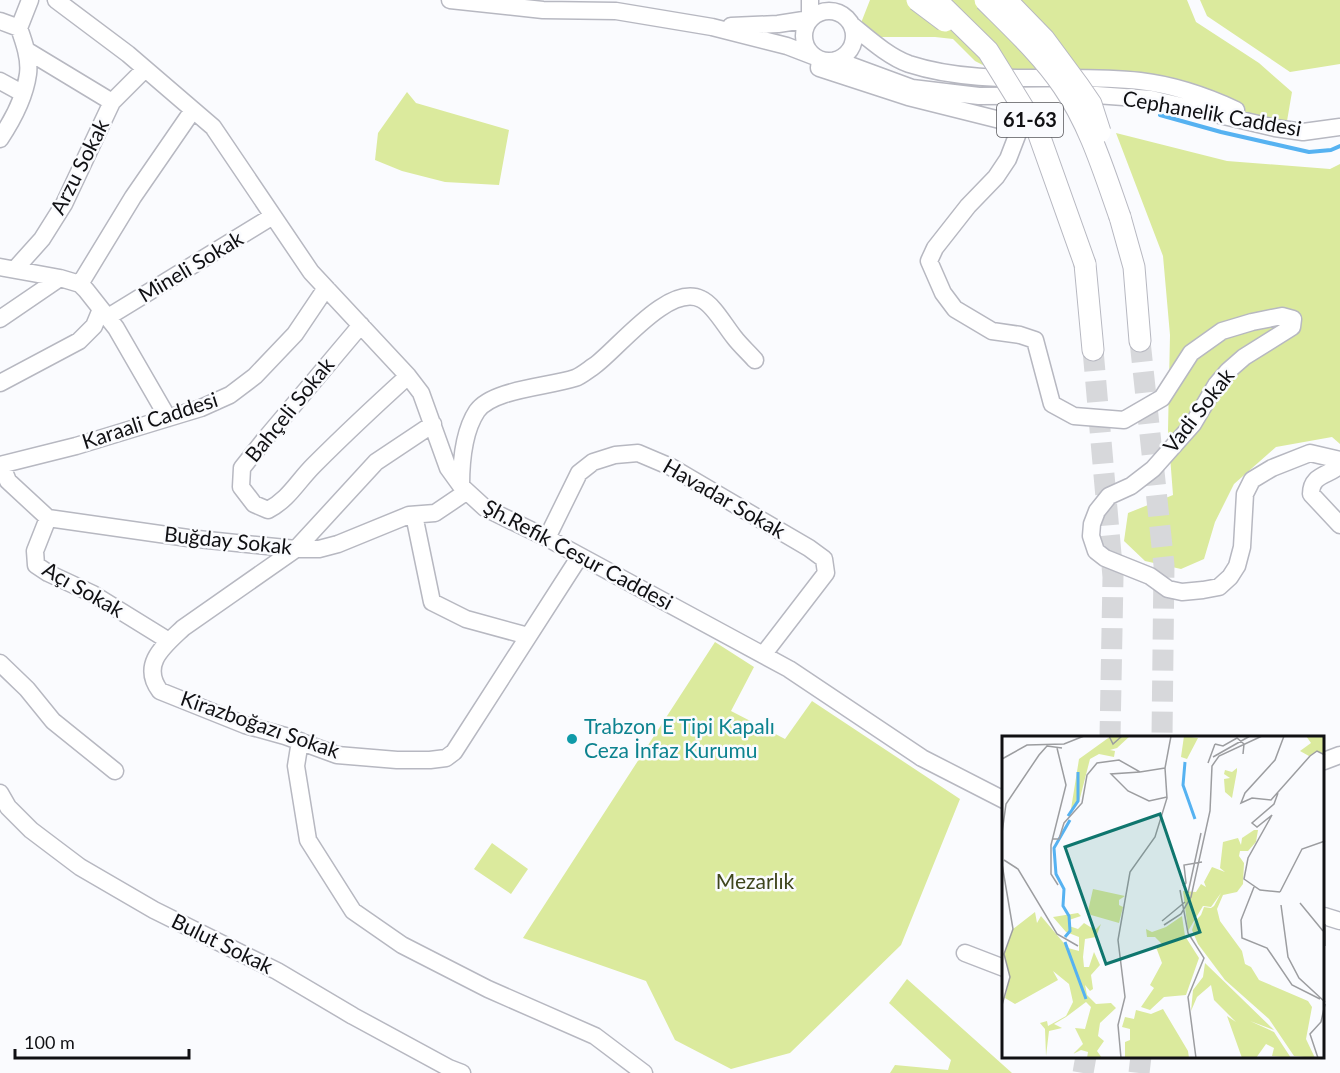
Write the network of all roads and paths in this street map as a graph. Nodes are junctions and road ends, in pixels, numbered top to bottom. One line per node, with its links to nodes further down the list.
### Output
1 (30, 0): 14 (street)
2 (56, 0): 17 (street, Şh.Refik Cesur Caddesi)
3 (450, 0): 13 (street)
4 (810, 0): 10 (street)
5 (838, 0): 12 (street)
6 (916, 0): 26 (main road, 61-63, bridge)
7 (936, 0): 26 (main road, 61-63, bridge)
8 (985, 0): 25 (main road, 61-63, bridge)
9 (1006, 0): 25 (main road, 61-63, bridge)
10 (810, 19): 12 (street); 13 (street); 16 (street)
11 (0, 21): 14 (street)
12 (850, 23): 16 (street); 23 (street)
13 (712, 27): 16 (street, Cephanelik Caddesi)
14 (19, 28): 15 (street)
15 (26, 50): 19 (street); 20 (street)
16 (823, 58): 23 (street, Cephanelik Caddesi); 42 (street, Vadi Sokak)
17 (145, 69): 20 (street, Arzu Sokak); 21 (street, Şh.Refik Cesur Caddesi)
18 (0, 81): 19 (street)
19 (22, 93): 24 (street)
20 (112, 102): 28 (street, Arzu Sokak)
21 (194, 110): 27 (street, Şh.Refik Cesur Caddesi); 30 (street)
22 (1340, 127): 23 (street, Cephanelik Caddesi)
23 (1275, 128)
24 (0, 139)
25 (1106, 177): 35 (main road, 61-63, bridge)
26 (1061, 198): 36 (main road, 61-63, bridge)
27 (273, 216): 31 (street, Şh.Refik Cesur Caddesi); 32 (street, Mineli Sokak)
28 (8, 267): 29 (street)
29 (60, 278): 30 (street); 33 (street)
30 (80, 284): 32 (street)
31 (326, 288): 34 (street, Şh.Refik Cesur Caddesi); 40 (street, Karaali Caddesi)
32 (104, 313): 39 (street); 40 (street)
33 (0, 319)
34 (361, 326): 38 (street, Şh.Refik Cesur Caddesi); 38 (street, Bahçeli Sokak)
35 (1140, 341)
36 (1093, 350)
37 (755, 360): 45 (street)
38 (408, 376): 41 (street, Şh.Refik Cesur Caddesi)
39 (0, 383)
40 (168, 418): 44 (street, Karaali Caddesi)
41 (433, 424): 45 (street, Şh.Refik Cesur Caddesi); 50 (street, Kirazboğazı Sokak)
42 (1340, 460)
43 (1340, 465): 48 (street)
44 (1, 466): 47 (street)
45 (464, 489): 46 (street, Buğday Sokak); 49 (street, Şh.Refik Cesur Caddesi)
46 (414, 514): 50 (street, Buğday Sokak); 52 (street)
47 (48, 518): 50 (street, Buğday Sokak); 53 (street, Açı Sokak)
48 (1340, 525)
49 (547, 538): 51 (street, Şh.Refik Cesur Caddesi); 54 (street, Havadar Sokak)
50 (296, 549): 53 (street, Kirazboğazı Sokak)
51 (580, 556): 52 (street, Kirazboğazı Sokak); 54 (street, Şh.Refik Cesur Caddesi)
52 (528, 636): 56 (street, Kirazboğazı Sokak)
53 (169, 641): 56 (street, Kirazboğazı Sokak)
54 (763, 655): 61 (street, Şh.Refik Cesur Caddesi)
55 (0, 663): 59 (street)
56 (300, 741): 67 (street)
57 (1340, 755): 58 (street)
58 (1325, 760)
59 (115, 771)
60 (0, 793): 66 (street, Bulut Sokak)
61 (1002, 799)
62 (1325, 917): 63 (street)
63 (1340, 921)
64 (965, 953): 65 (street)
65 (1002, 967)
66 (462, 1073)
67 (644, 1073)

